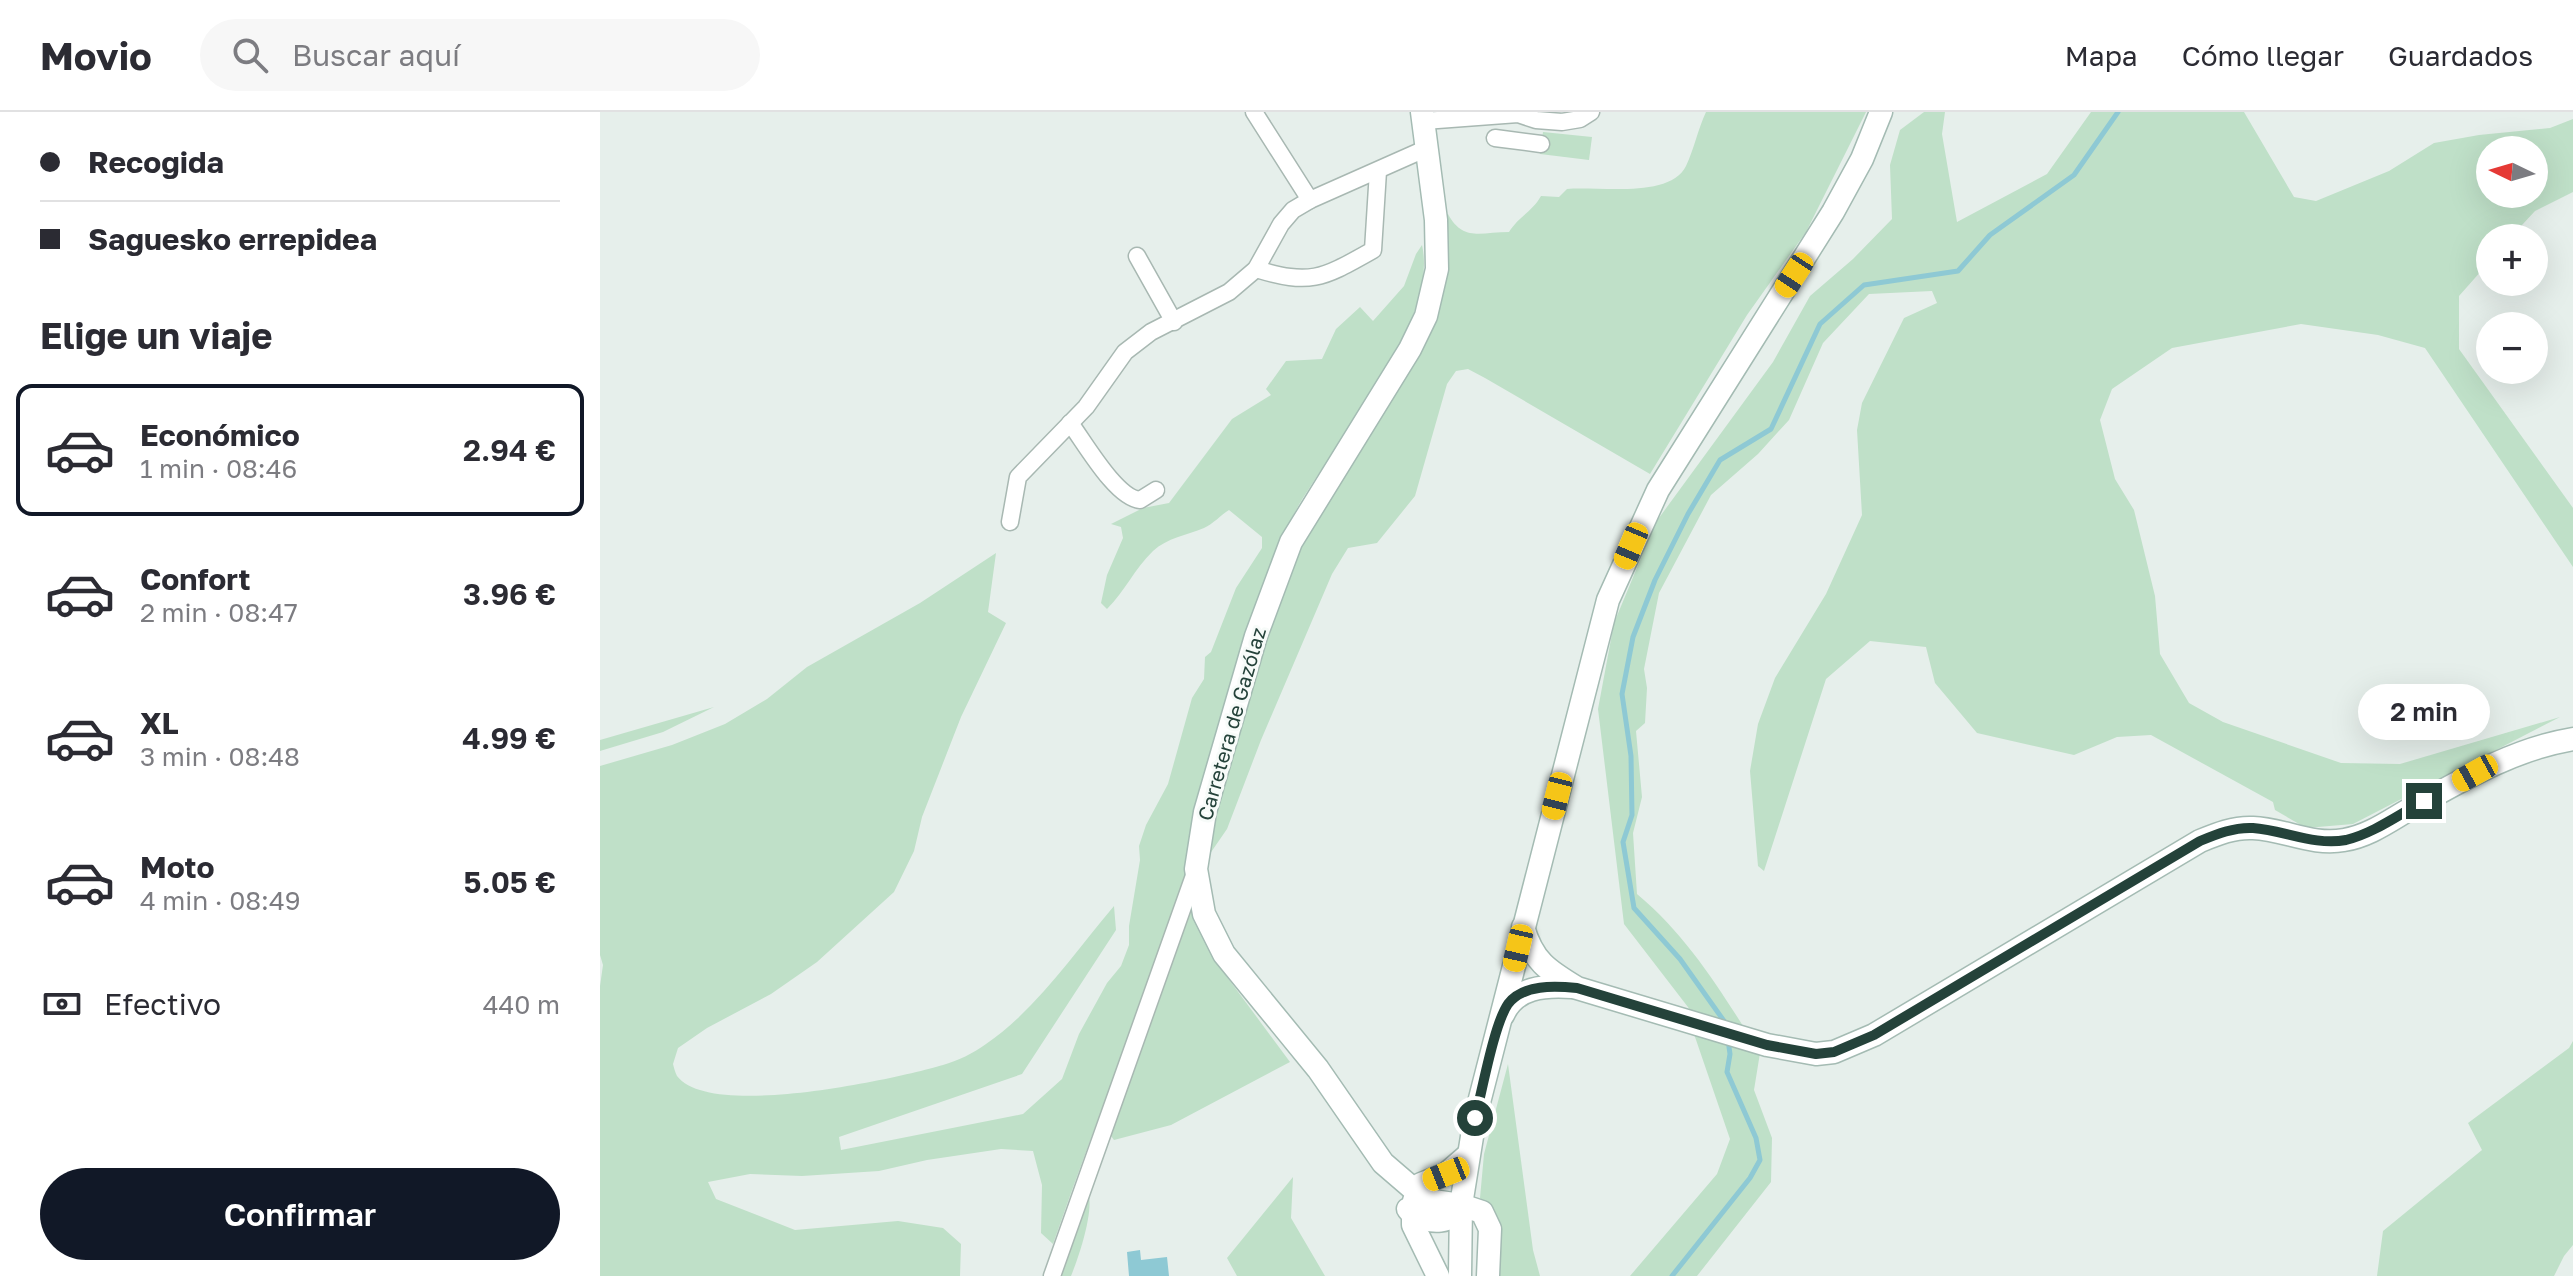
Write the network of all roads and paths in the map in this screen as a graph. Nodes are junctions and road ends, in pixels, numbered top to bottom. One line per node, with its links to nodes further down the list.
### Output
1 (1254, 112): 10 (street)
2 (1591, 112): 4 (street)
3 (1881, 112): 19 (street)
4 (1519, 113): 5 (street)
5 (1493, 115): 6 (street); 7 (street)
6 (1423, 117): 8 (street, Carretera de Gazólaz)
7 (1541, 144)
8 (1425, 149): 9 (street); 18 (street, Carretera de Gazólaz)
9 (1378, 171): 10 (street); 12 (street)
10 (1310, 200): 12 (street)
11 (1137, 256): 13 (street)
12 (1256, 269): 13 (street)
13 (1174, 322): 14 (street)
14 (1070, 423): 15 (street); 16 (street)
15 (1156, 490)
16 (1010, 522)
17 (2573, 739): 21 (street)
18 (1196, 869): 23 (street); 26 (street, Carretera de Gazólaz)
19 (1523, 927): 20 (street); 21 (street)
20 (1513, 969): 21 (street); 22 (street)
21 (1568, 982): 22 (street)
22 (1499, 1025): 24 (street)
23 (1095, 1150): 25 (street); 28 (street)
24 (1468, 1155): 26 (street); 27 (street)
25 (1106, 1165)
26 (1415, 1204): 27 (street); 29 (street)
27 (1461, 1205): 30 (street); 31 (street)
28 (1052, 1276)
29 (1438, 1276)
30 (1460, 1276)
31 (1488, 1276)

